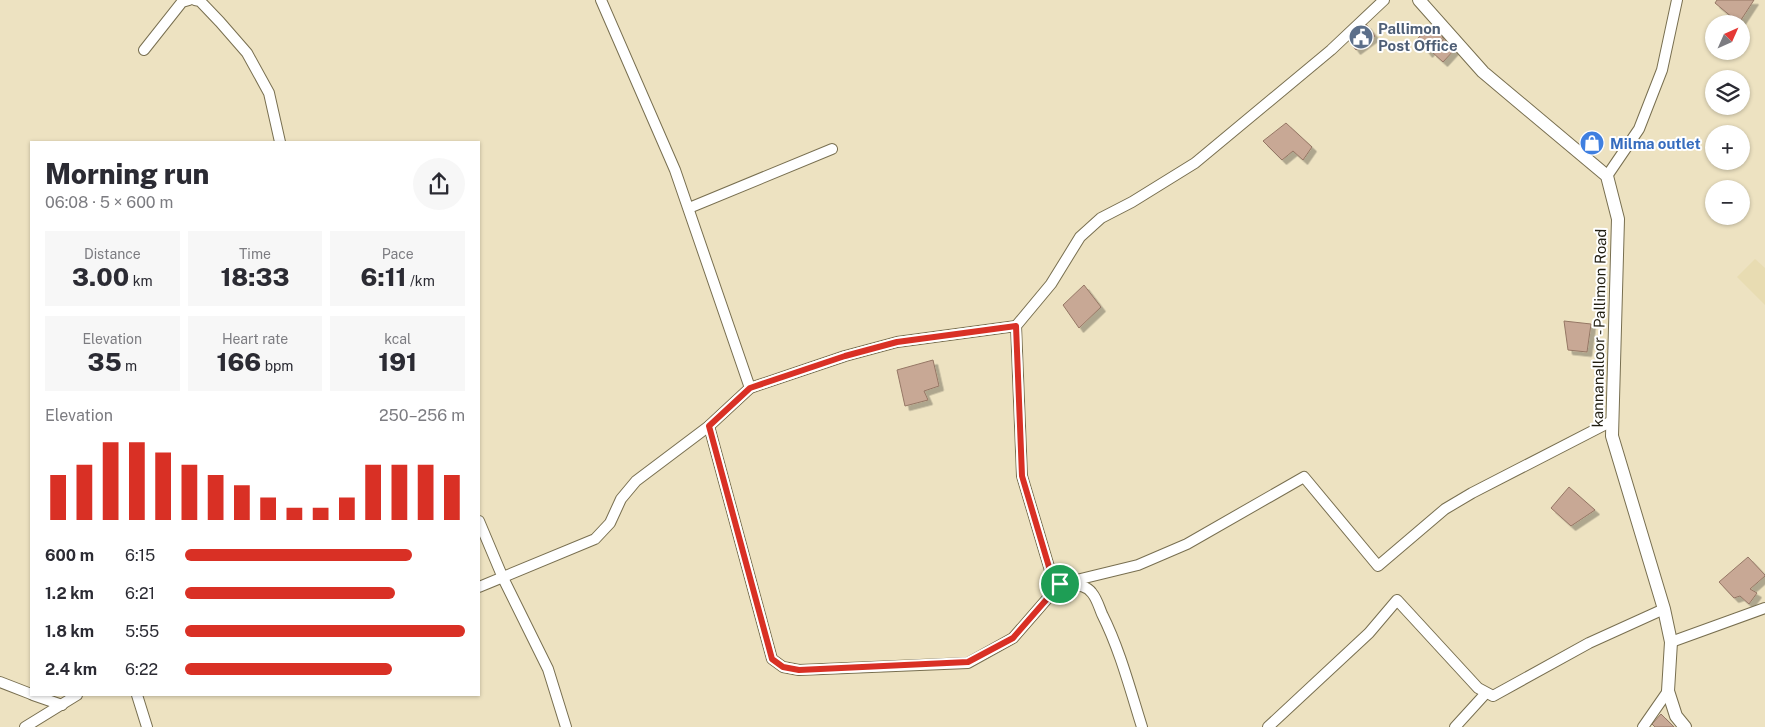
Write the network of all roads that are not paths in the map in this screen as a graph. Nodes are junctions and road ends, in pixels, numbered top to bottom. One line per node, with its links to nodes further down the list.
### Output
1 (189, 0): 7 (street)
2 (195, 0): 8 (street)
3 (601, 0): 11 (street)
4 (1384, 0): 12 (street)
5 (1419, 0): 10 (street)
6 (1678, 0): 10 (street)
7 (144, 50)
8 (280, 141)
9 (832, 149): 11 (street)
10 (1607, 176): 14 (street, kannanalloor - Pallimon Road)
11 (689, 208): 13 (street)
12 (1016, 326): 13 (street); 18 (street)
13 (750, 388): 15 (street)
14 (1612, 421): 18 (street); 21 (street, kannanalloor - Pallimon Road)
15 (709, 426): 17 (street); 18 (street)
16 (480, 523): 17 (street)
17 (503, 578): 19 (street); 33 (street)
18 (1060, 584): 34 (street)
19 (480, 587)
20 (1765, 608): 22 (street)
21 (1664, 609): 22 (street, kannanalloor - Pallimon Road); 25 (street)
22 (1671, 642): 24 (street, kannanalloor - Pallimon Road)
23 (0, 682): 26 (street)
24 (1668, 691): 37 (street); 38 (street, kannanalloor - Pallimon Road)
25 (1486, 693): 35 (street); 36 (street)
26 (30, 694)
27 (35, 696): 30 (street)
28 (76, 696): 30 (street)
29 (138, 696): 32 (street)
30 (62, 705): 31 (street)
31 (25, 727)
32 (147, 727)
33 (566, 727)
34 (1142, 727)
35 (1268, 727)
36 (1455, 727)
37 (1643, 727)
38 (1685, 727)

